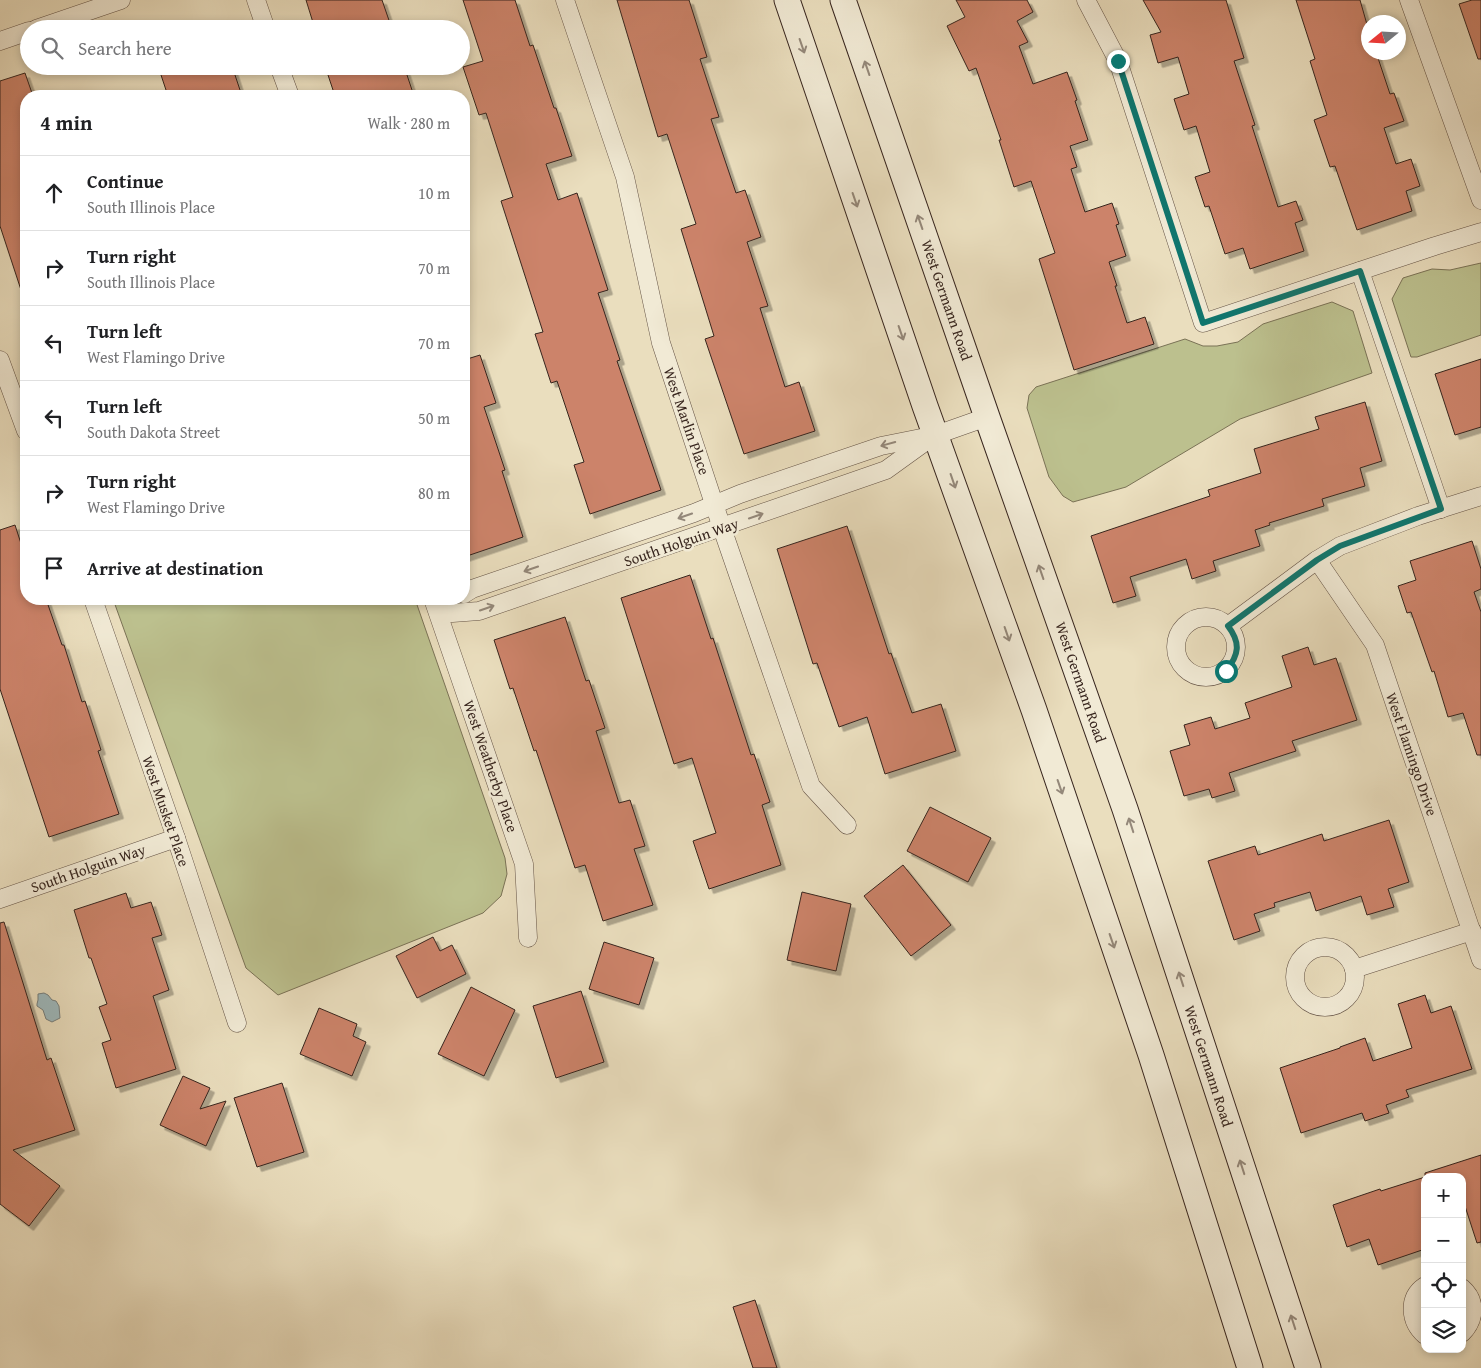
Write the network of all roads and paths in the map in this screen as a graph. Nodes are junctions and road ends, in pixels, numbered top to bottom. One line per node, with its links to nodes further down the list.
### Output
1 (121, 0): 8 (street)
2 (256, 0): 9 (street)
3 (565, 0): 22 (street, West Marlin Place)
4 (786, 0): 20 (main road, one-way to 20)
5 (843, 0): 19 (main road, West Germann Road, one-way to 5)
6 (1086, 0): 16 (street)
7 (1409, 0): 14 (street)
8 (62, 20)
9 (263, 20)
10 (20, 34): 11 (street)
11 (0, 41)
12 (282, 75): 13 (street)
13 (288, 90)
14 (1481, 200)
15 (1481, 232): 16 (street)
16 (1360, 271): 23 (street)
17 (0, 360): 18 (street)
18 (20, 415)
19 (987, 417): 20 (street, South Holguin Way); 43 (main road, West Germann Road, one-way to 19)
20 (936, 435): 22 (street, South Holguin Way, one-way to 22); 24 (street, South Holguin Way, one-way to 20); 42 (main road, one-way to 42)
21 (1481, 496): 23 (street)
22 (715, 505): 24 (street, West Marlin Place); 26 (street, South Holguin Way, one-way to 26)
23 (1441, 509): 25 (street)
24 (722, 528): 28 (street, South Holguin Way, one-way to 24); 30 (street, West Marlin Place)
25 (1317, 560): 29 (street); 33 (street, West Flamingo Drive)
26 (470, 590)
27 (95, 605): 31 (street, West Musket Place)
28 (436, 606): 34 (street, West Weatherby Place)
29 (1228, 626)
30 (847, 825)
31 (176, 838): 32 (street, South Holguin Way); 37 (street, West Musket Place)
32 (0, 899)
33 (1472, 931): 35 (street, West Flamingo Drive); 36 (street)
34 (528, 938)
35 (1481, 960)
36 (1354, 969)
37 (238, 1023)
38 (1421, 1289): 41 (street)
39 (1471, 1294): 40 (street)
40 (1466, 1330)
41 (1421, 1331)
42 (1250, 1368)
43 (1308, 1368)

